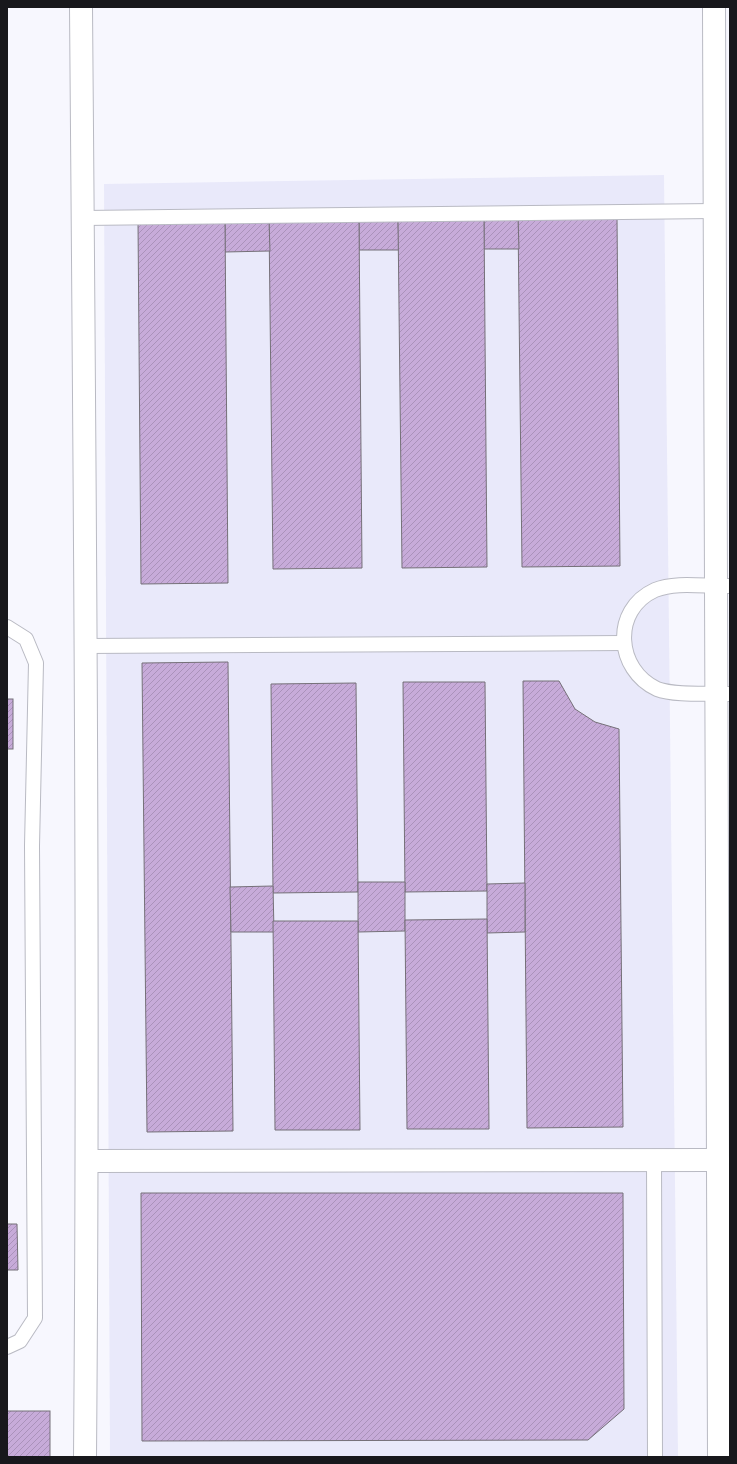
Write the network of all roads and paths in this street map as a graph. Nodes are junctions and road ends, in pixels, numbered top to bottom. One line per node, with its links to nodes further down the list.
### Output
1 (81, 7): 4 (street)
2 (714, 7): 3 (street)
3 (714, 210): 4 (lane); 5 (street)
4 (83, 218): 8 (street)
5 (723, 586): 7 (lane); 9 (street)
6 (7, 627): 13 (lane)
7 (624, 643): 8 (lane); 9 (lane)
8 (86, 646): 12 (street)
9 (724, 693): 11 (street)
10 (654, 1160): 11 (street); 12 (street); 15 (lane)
11 (718, 1160): 16 (street)
12 (88, 1161): 14 (street)
13 (7, 1346)
14 (85, 1457)
15 (655, 1457)
16 (719, 1457)

